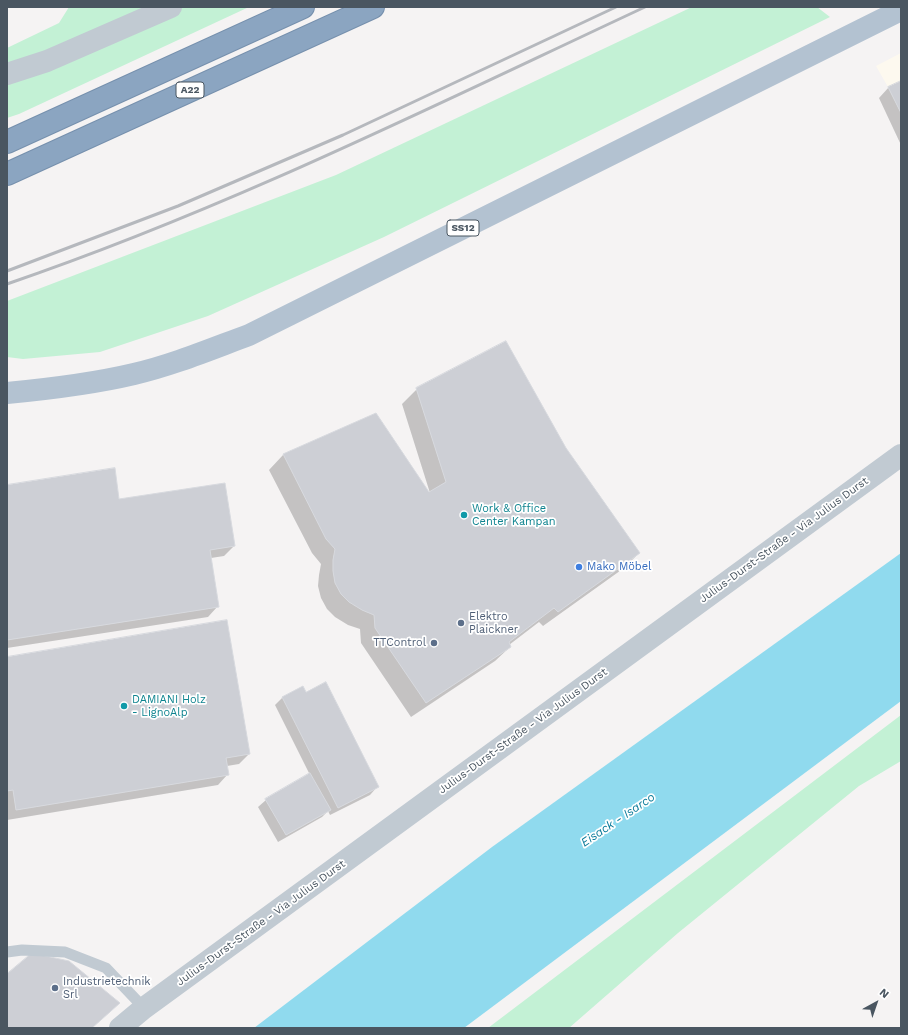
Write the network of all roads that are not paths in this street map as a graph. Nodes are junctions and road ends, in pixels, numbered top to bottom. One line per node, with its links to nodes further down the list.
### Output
1 (303, 7): 6 (highway, A22)
2 (373, 7): 7 (highway, A22)
3 (165, 9): 5 (street)
4 (901, 10): 8 (main road, SS12)
5 (7, 74)
6 (7, 142)
7 (7, 174)
8 (7, 393)
9 (901, 455): 11 (street, Julius-Durst-Straße - Via Julius Durst)
10 (7, 952): 11 (lane)
11 (144, 1008): 12 (street, Julius-Durst-Straße - Via Julius Durst)
12 (120, 1028)

